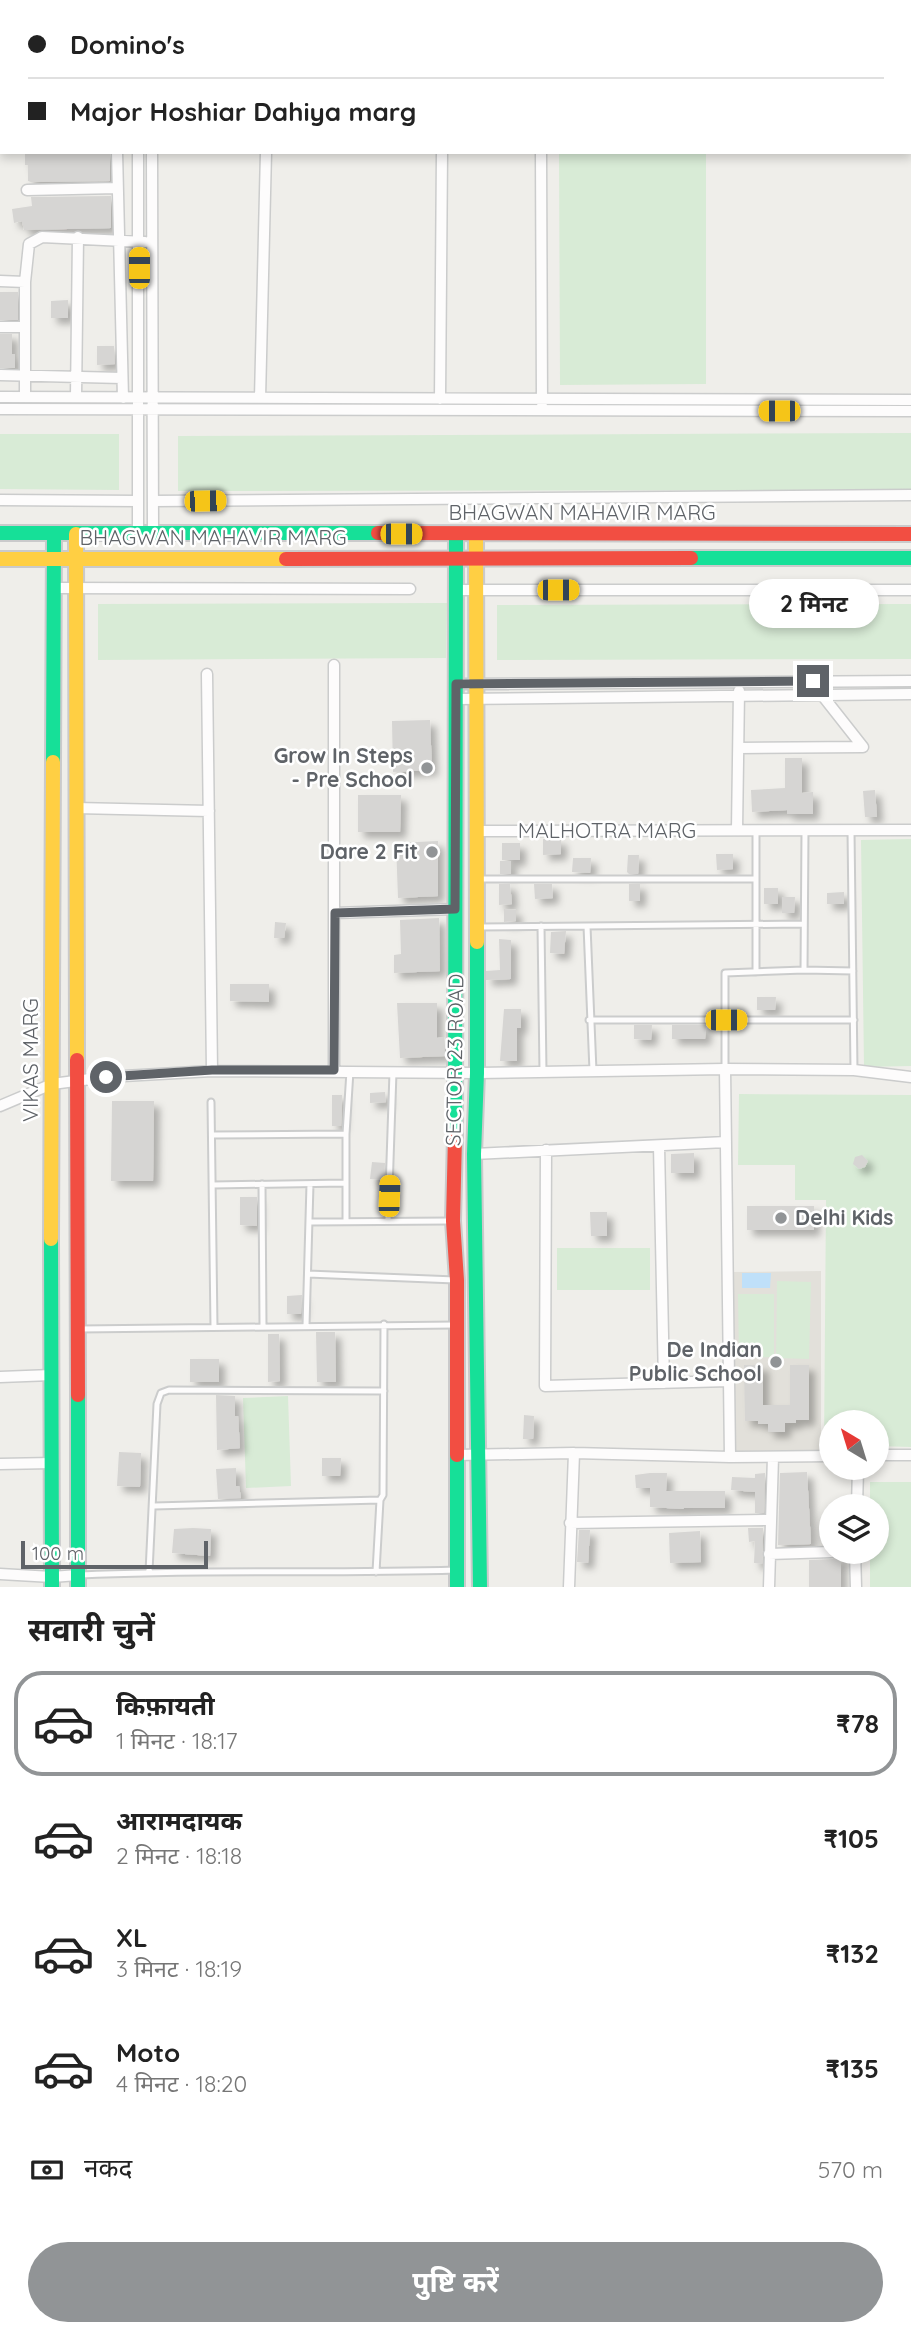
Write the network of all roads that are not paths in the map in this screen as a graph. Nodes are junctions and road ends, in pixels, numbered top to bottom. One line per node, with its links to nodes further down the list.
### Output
1 (117, 154): 7 (street)
2 (138, 154): 11 (street)
3 (152, 154): 12 (street)
4 (265, 154): 27 (street)
5 (442, 154): 28 (street)
6 (541, 154): 29 (street)
7 (117, 188): 8 (street); 10 (street)
8 (27, 190)
9 (78, 237): 10 (street); 14 (street); 19 (street)
10 (117, 239): 11 (street); 20 (street)
11 (139, 242): 12 (street); 25 (street)
12 (151, 242): 26 (street)
13 (0, 281): 14 (street)
14 (25, 282): 16 (street)
15 (0, 327): 16 (street)
16 (25, 327): 18 (street)
17 (0, 375): 18 (street)
18 (25, 376): 19 (street); 22 (street)
19 (75, 377): 20 (street); 23 (street)
20 (122, 378): 24 (street)
21 (0, 397): 22 (street)
22 (25, 397): 23 (street)
23 (76, 397): 24 (street)
24 (123, 398): 25 (street)
25 (139, 398): 26 (street); 32 (street)
26 (152, 398): 27 (street); 33 (street)
27 (260, 398): 28 (street)
28 (440, 398): 29 (street)
29 (542, 399): 30 (street); 34 (street)
30 (911, 400)
31 (0, 409): 32 (street)
32 (139, 410): 33 (street); 38 (street)
33 (152, 410): 34 (street); 39 (street)
34 (542, 411): 35 (street)
35 (911, 411)
36 (911, 495): 39 (street)
37 (0, 500): 38 (street)
38 (138, 501): 43 (street)
39 (153, 501): 44 (street)
40 (0, 533): 41 (street, BHAGWAN MAHAVIR MARG)
41 (54, 533): 42 (street, BHAGWAN MAHAVIR MARG); 50 (street, VIKAS MARG)
42 (76, 534): 43 (street, BHAGWAN MAHAVIR MARG); 53 (street)
43 (138, 534): 44 (street, BHAGWAN MAHAVIR MARG)
44 (153, 534): 45 (street, BHAGWAN MAHAVIR MARG)
45 (456, 534): 46 (street, BHAGWAN MAHAVIR MARG); 51 (street, SECTOR 23 ROAD)
46 (476, 534): 47 (street, BHAGWAN MAHAVIR MARG); 52 (street, SECTOR 23 ROAD)
47 (911, 534)
48 (911, 558): 52 (street)
49 (0, 559): 50 (street, BHAGWAN MAHAVIR MARG)
50 (54, 559): 53 (street, BHAGWAN MAHAVIR MARG); 55 (street, VIKAS MARG)
51 (456, 559): 52 (street, BHAGWAN MAHAVIR MARG); 53 (street, BHAGWAN MAHAVIR MARG); 57 (street, SECTOR 23 ROAD)
52 (476, 559): 58 (street, SECTOR 23 ROAD)
53 (76, 560): 54 (street)
54 (76, 587): 55 (street); 56 (street); 70 (street)
55 (54, 588): 105 (street, VIKAS MARG)
56 (410, 589)
57 (456, 590): 58 (street); 64 (street, SECTOR 23 ROAD)
58 (476, 590): 59 (street); 65 (street, SECTOR 23 ROAD)
59 (911, 590)
60 (334, 665): 81 (street)
61 (207, 674): 71 (street)
62 (739, 681): 63 (street); 65 (street); 67 (street)
63 (911, 681)
64 (456, 691): 65 (street); 80 (street, SECTOR 23 ROAD)
65 (476, 691): 67 (street); 74 (street, SECTOR 23 ROAD)
66 (911, 694): 68 (street)
67 (739, 695): 68 (street); 69 (street)
68 (822, 695): 69 (street)
69 (739, 748): 72 (street)
70 (76, 808): 71 (street); 104 (street)
71 (209, 811): 94 (street)
72 (737, 830): 74 (street, MALHOTRA MARG); 77 (street, MALHOTRA MARG)
73 (911, 830): 76 (street, MALHOTRA MARG)
74 (477, 831): 78 (street, SECTOR 23 ROAD)
75 (805, 831): 76 (street, MALHOTRA MARG); 77 (street, MALHOTRA MARG); 83 (lane)
76 (851, 831): 88 (lane)
77 (756, 832): 79 (lane)
78 (477, 879): 79 (lane); 86 (street, SECTOR 23 ROAD)
79 (756, 879): 82 (lane)
80 (455, 909): 81 (street); 101 (street, SECTOR 23 ROAD)
81 (335, 913): 95 (street)
82 (756, 924): 83 (lane); 85 (lane); 89 (lane)
83 (803, 924): 87 (lane)
84 (541, 926): 85 (lane); 86 (lane); 100 (lane)
85 (587, 926): 90 (lane)
86 (477, 927): 102 (street, SECTOR 23 ROAD)
87 (804, 970): 88 (lane); 89 (lane)
88 (853, 971): 92 (lane)
89 (756, 972): 91 (lane)
90 (589, 1020): 91 (lane); 98 (lane)
91 (726, 1020): 92 (lane); 93 (lane)
92 (854, 1020): 96 (lane)
93 (725, 1069): 96 (street); 98 (street); 110 (street)
94 (212, 1070): 95 (street); 104 (street)
95 (334, 1070): 97 (street)
96 (854, 1070): 103 (street)
97 (350, 1071): 99 (street); 108 (lane)
98 (593, 1071): 100 (street)
99 (393, 1072): 101 (street); 119 (lane)
100 (543, 1072): 102 (street)
101 (456, 1073): 102 (street); 120 (street, SECTOR 23 ROAD)
102 (477, 1073): 113 (street, SECTOR 23 ROAD)
103 (911, 1077)
104 (76, 1080): 105 (street); 129 (street)
105 (52, 1084): 107 (street); 130 (street, VIKAS MARG)
106 (211, 1102): 109 (lane)
107 (0, 1106)
108 (346, 1134): 109 (lane); 114 (lane)
109 (212, 1135): 117 (lane)
110 (726, 1142): 111 (street); 132 (street)
111 (659, 1146): 112 (street); 133 (street)
112 (546, 1150): 113 (street); 133 (street)
113 (474, 1154): 137 (street, SECTOR 23 ROAD)
114 (345, 1183): 116 (lane); 118 (lane)
115 (262, 1184): 116 (lane); 117 (lane); 126 (lane)
116 (310, 1184): 121 (lane)
117 (213, 1185): 128 (lane)
118 (346, 1220): 119 (lane); 121 (lane)
119 (388, 1220): 120 (lane)
120 (453, 1221): 123 (street, SECTOR 23 ROAD)
121 (310, 1222): 122 (lane)
122 (308, 1274): 123 (lane); 127 (lane)
123 (457, 1280): 125 (street, SECTOR 23 ROAD)
124 (384, 1324): 125 (lane); 127 (lane); 134 (lane)
125 (456, 1325): 136 (street, SECTOR 23 ROAD)
126 (263, 1326): 127 (lane); 128 (lane)
127 (306, 1326)
128 (214, 1327): 129 (lane)
129 (76, 1329): 156 (street)
130 (52, 1375): 131 (street); 143 (street, VIKAS MARG)
131 (0, 1377)
132 (729, 1381): 133 (street); 141 (street)
133 (664, 1383)
134 (384, 1391): 145 (lane); 146 (lane)
135 (573, 1453): 137 (street); 141 (street); 148 (street)
136 (457, 1455): 137 (street); 152 (street, SECTOR 23 ROAD)
137 (478, 1455): 159 (street, SECTOR 23 ROAD)
138 (889, 1455): 139 (street)
139 (911, 1455)
140 (819, 1456): 142 (street)
141 (730, 1457): 142 (street)
142 (773, 1457): 147 (street)
143 (52, 1463): 144 (street); 157 (street, VIKAS MARG)
144 (0, 1464)
145 (380, 1500): 146 (lane); 154 (lane)
146 (154, 1506): 153 (lane)
147 (769, 1520): 148 (street); 150 (street)
148 (570, 1523): 160 (street)
149 (819, 1552): 150 (street)
150 (769, 1554): 161 (street)
151 (855, 1564): 162 (street)
152 (457, 1570): 154 (lane); 158 (street, SECTOR 23 ROAD)
153 (149, 1572): 154 (lane); 156 (lane)
154 (376, 1573)
155 (0, 1574): 157 (street)
156 (78, 1581): 157 (street)
157 (52, 1582)
158 (457, 1587)
159 (480, 1587)
160 (569, 1587)
161 (769, 1587)
162 (856, 1587)

